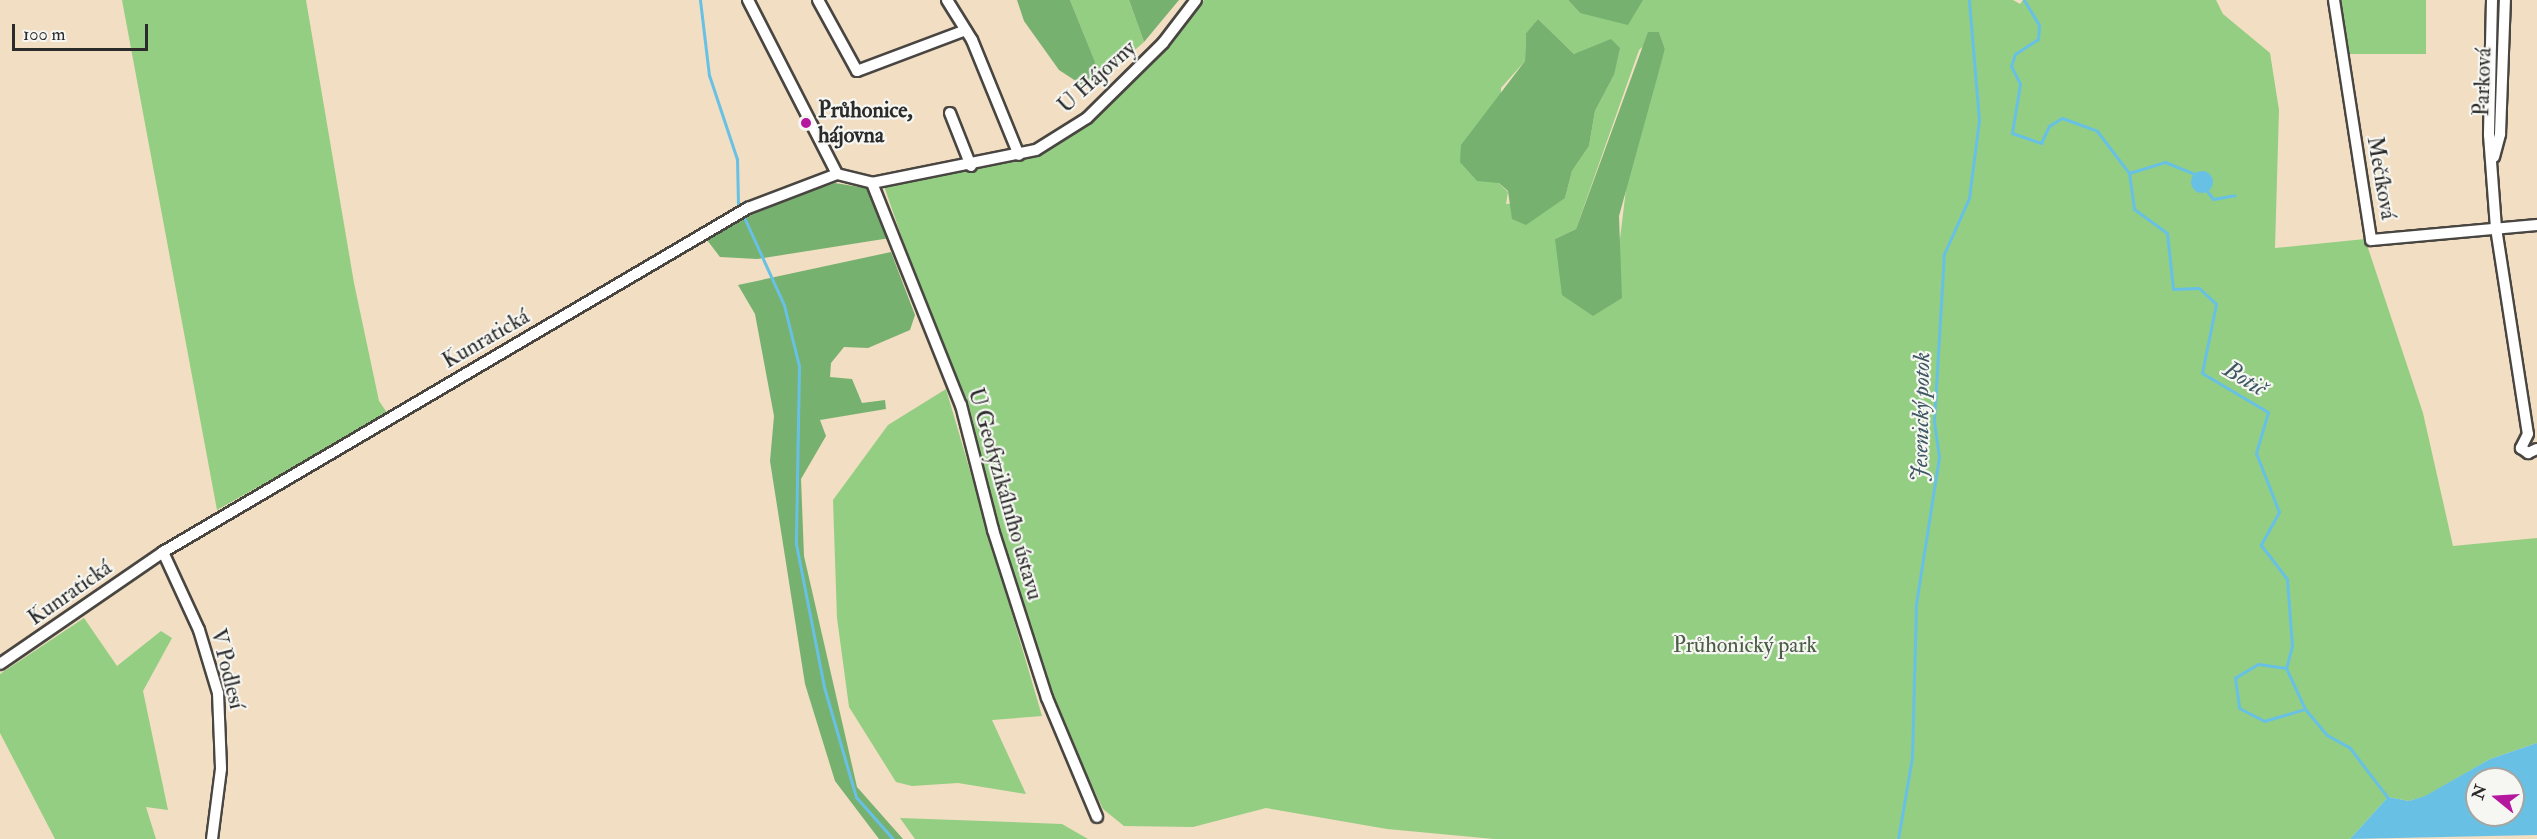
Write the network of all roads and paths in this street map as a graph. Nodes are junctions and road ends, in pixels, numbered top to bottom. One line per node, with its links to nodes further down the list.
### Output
1 (748, 0): 13 (street)
2 (818, 0): 8 (street)
3 (947, 0): 8 (street)
4 (1196, 0): 10 (street, U Hájovny)
5 (2334, 0): 16 (street, Mečíková)
6 (2492, 0): 11 (street, Parková)
7 (2505, 0): 11 (street, Parková)
8 (966, 30): 10 (street)
9 (950, 113): 12 (street)
10 (1019, 155): 12 (street, U Hájovny)
11 (2492, 163): 16 (street, Parková)
12 (971, 166): 14 (street, U Hájovny)
13 (837, 174): 14 (street, U Hájovny); 19 (street, Kunratická)
14 (872, 183): 21 (street, U Geofyzikálního ústavu)
15 (2537, 225): 16 (street)
16 (2496, 228): 17 (street, Parková)
17 (2533, 436): 18 (street, Parková)
18 (2537, 448)
19 (163, 552): 20 (street, Kunratická); 22 (street, V Podlesí)
20 (0, 664)
21 (1098, 817)
22 (212, 839)

